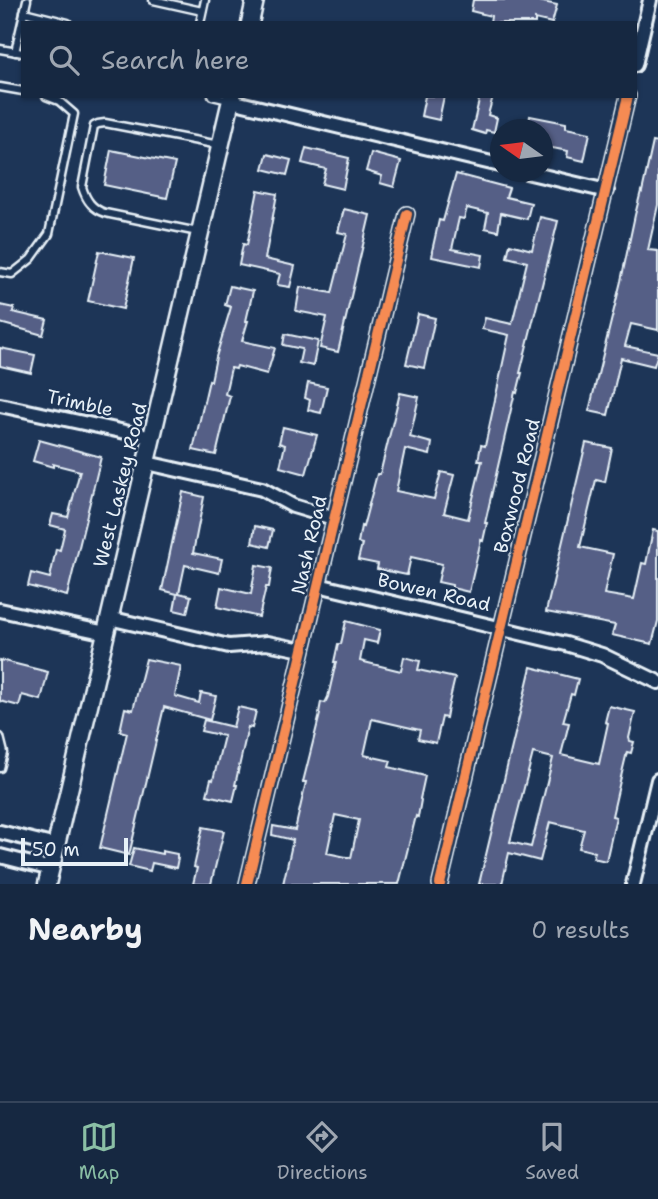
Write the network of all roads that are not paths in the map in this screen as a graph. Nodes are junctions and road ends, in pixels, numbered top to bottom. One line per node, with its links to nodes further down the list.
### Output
1 (27, 0): 7 (lane)
2 (153, 0): 6 (lane)
3 (205, 0): 6 (lane)
4 (255, 0): 11 (main road)
5 (650, 0): 14 (street)
6 (202, 11): 10 (lane)
7 (24, 12): 8 (lane); 9 (lane)
8 (23, 21)
9 (60, 21)
10 (200, 21)
11 (250, 21)
12 (0, 49): 13 (lane)
13 (19, 53)
14 (637, 56)
15 (0, 87): 16 (lane)
16 (21, 91)
17 (51, 98): 26 (lane)
18 (232, 98): 20 (main road, West Laskey Road); 21 (street)
19 (628, 98): 23 (street, Boxwood Road)
20 (221, 145): 25 (main road, West Laskey Road); 25 (lane)
21 (490, 162)
22 (553, 178): 23 (street)
23 (607, 191): 34 (street, Boxwood Road)
24 (407, 214): 30 (street, Nash Road)
25 (201, 233): 28 (main road, West Laskey Road)
26 (0, 272)
27 (0, 405): 28 (street, Trimble)
28 (153, 438): 29 (main road, West Laskey Road)
29 (146, 463): 30 (street); 33 (main road, West Laskey Road)
30 (333, 518): 31 (street, Nash Road)
31 (318, 585): 34 (street, Bowen Road); 35 (street, Nash Road)
32 (0, 610): 33 (street)
33 (107, 626): 35 (street); 41 (main road, West Laskey Road)
34 (500, 628): 36 (street, Bowen Road); 45 (street, Boxwood Road)
35 (302, 650): 44 (street, Nash Road)
36 (658, 682)
37 (0, 737): 38 (lane)
38 (0, 768)
39 (658, 780): 46 (street)
40 (0, 832): 41 (street)
41 (56, 846): 43 (main road, West Laskey Road)
42 (0, 856): 43 (street)
43 (49, 876)
44 (247, 884)
45 (440, 884)
46 (634, 884)

